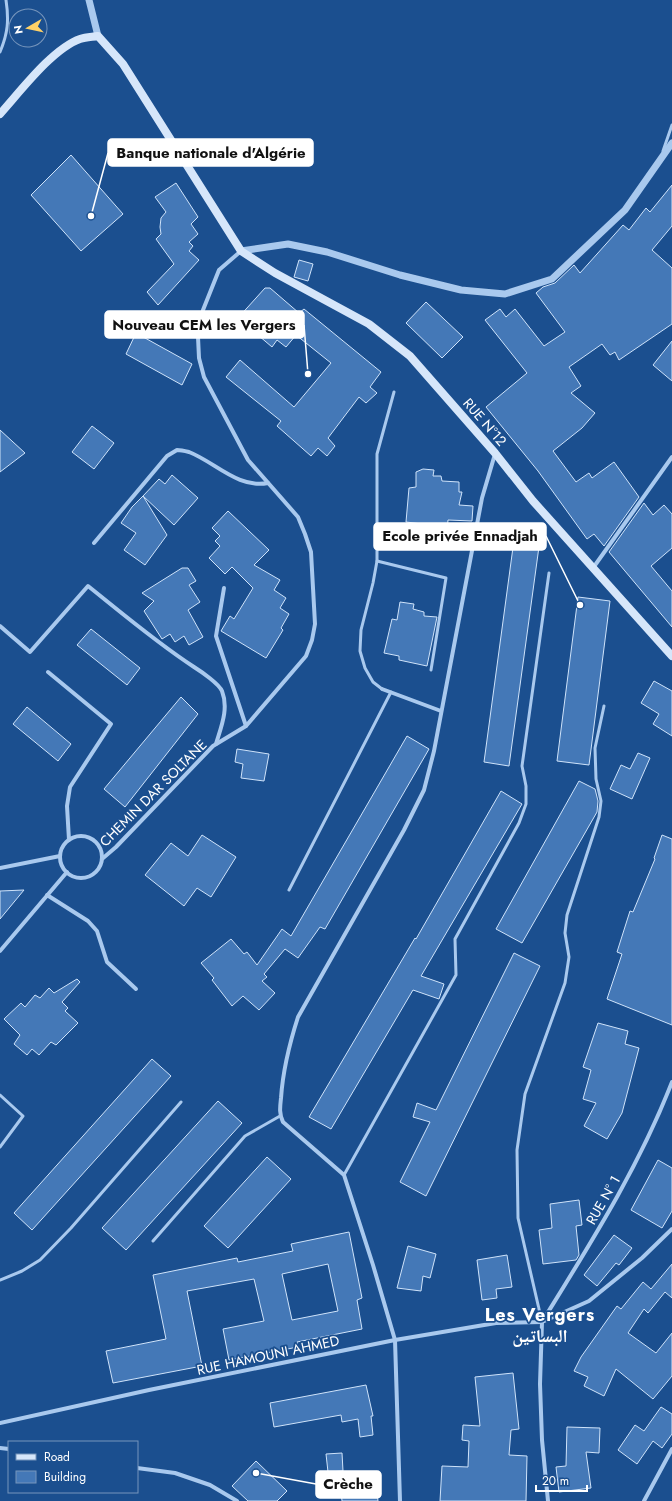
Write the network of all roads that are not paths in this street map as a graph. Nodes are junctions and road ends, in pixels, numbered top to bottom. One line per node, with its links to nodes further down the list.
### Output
1 (6, 0): 4 (lane)
2 (89, 0): 3 (street)
3 (98, 36): 5 (main road); 9 (main road)
4 (0, 52)
5 (0, 114)
6 (672, 125): 8 (lane)
7 (672, 143): 8 (street)
8 (660, 160): 9 (street)
9 (241, 251): 11 (main road, RUE N°12); 13 (street, CHEMIN DAR SOLTANE)
10 (394, 392): 15 (lane)
11 (495, 453): 16 (main road, RUE N°12); 26 (street)
12 (672, 457): 16 (street)
13 (268, 483): 14 (street); 27 (street, CHEMIN DAR SOLTANE)
14 (94, 543)
15 (377, 560): 21 (lane); 23 (lane)
16 (594, 568): 20 (main road, RUE N°12)
17 (549, 573): 44 (lane)
18 (224, 588): 27 (street)
19 (0, 626): 28 (street)
20 (672, 656)
21 (431, 670)
22 (48, 672): 29 (street)
23 (382, 689): 24 (street)
24 (392, 692): 26 (street); 34 (lane)
25 (604, 706): 48 (lane)
26 (441, 711): 41 (street)
27 (246, 726): 28 (street, CHEMIN DAR SOLTANE)
28 (216, 744): 31 (street, CHEMIN DAR SOLTANE)
29 (69, 840): 30 (street); 31 (street)
30 (60, 856): 32 (street); 33 (street)
31 (102, 859): 33 (street)
32 (0, 868)
33 (67, 872): 35 (street)
34 (289, 890)
35 (47, 895): 36 (street); 37 (street)
36 (0, 951)
37 (136, 989)
38 (672, 1082): 48 (street, RUE N° 1)
39 (0, 1095): 42 (lane)
40 (180, 1102): 47 (lane)
41 (280, 1116): 44 (street); 46 (lane)
42 (1, 1142): 43 (lane)
43 (0, 1147)
44 (344, 1174): 49 (street)
45 (672, 1229): 48 (street)
46 (153, 1241)
47 (0, 1280)
48 (542, 1322): 49 (street, RUE HAMOUNI AHMED); 55 (street)
49 (395, 1340): 50 (street, RUE HAMOUNI AHMED); 54 (street)
50 (0, 1423)
51 (672, 1449): 56 (street)
52 (138, 1468): 53 (street)
53 (237, 1501)
54 (400, 1501)
55 (548, 1501)
56 (644, 1501)

